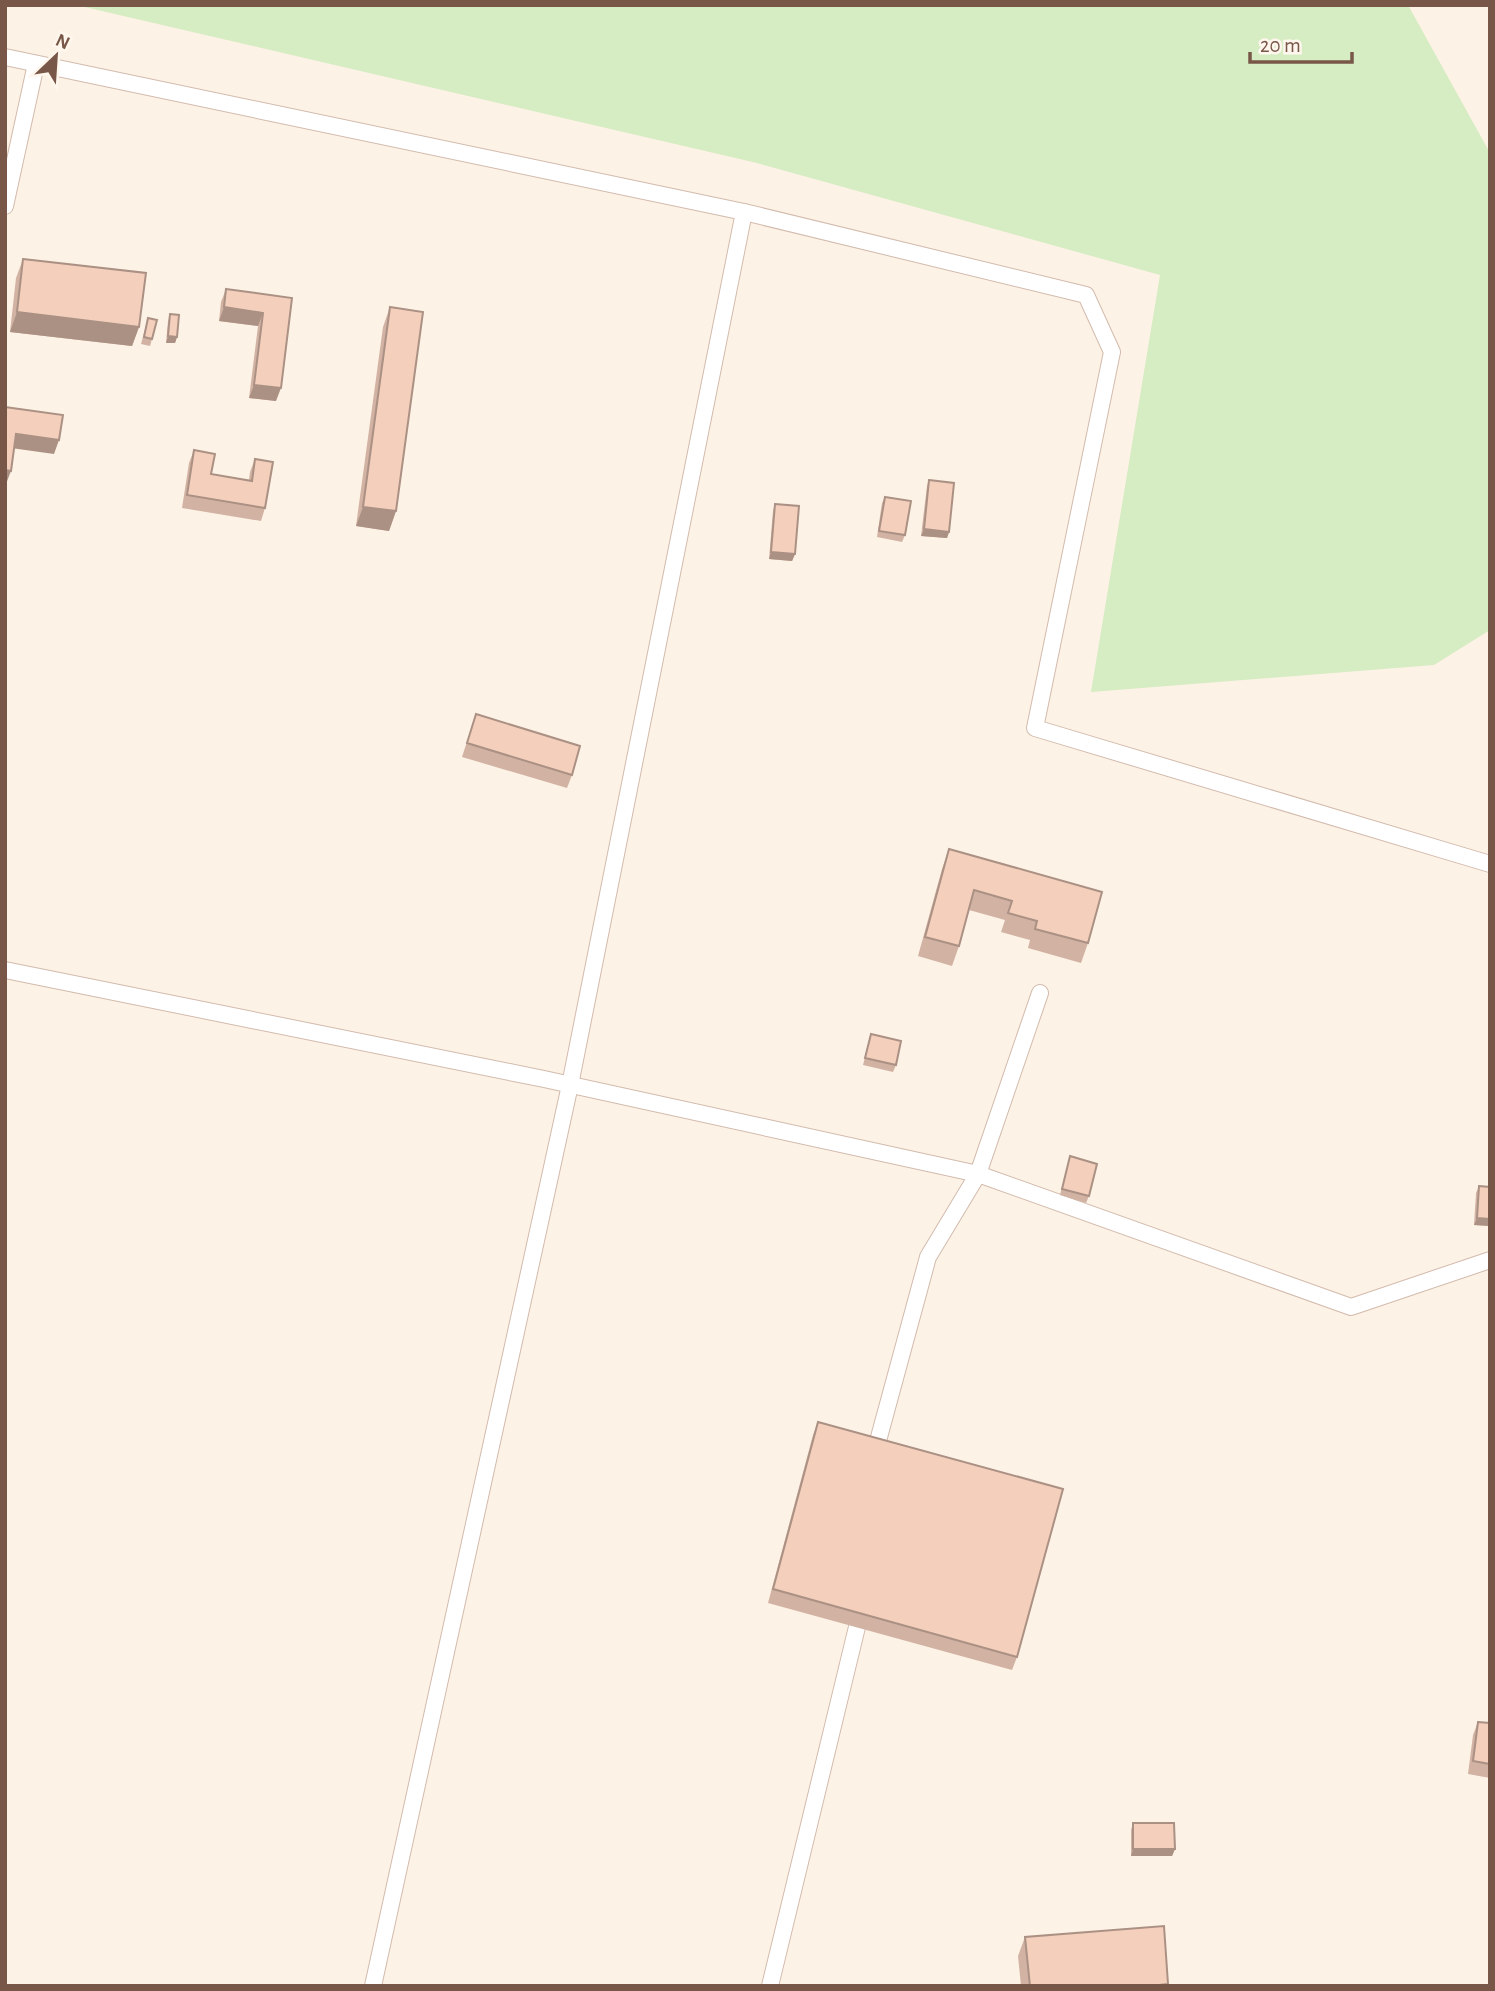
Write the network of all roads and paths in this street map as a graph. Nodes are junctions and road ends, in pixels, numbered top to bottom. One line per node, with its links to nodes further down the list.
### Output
1 (5, 57): 2 (lane)
2 (36, 64): 3 (lane); 4 (lane)
3 (5, 206)
4 (744, 212): 5 (lane); 8 (lane)
5 (1490, 864)
6 (5, 970): 8 (lane)
7 (1040, 993): 9 (lane)
8 (570, 1085): 9 (lane); 13 (lane)
9 (978, 1174): 10 (lane); 11 (lane)
10 (1490, 1259)
11 (875, 1452)
12 (857, 1627): 14 (lane)
13 (373, 1986)
14 (770, 1986)

